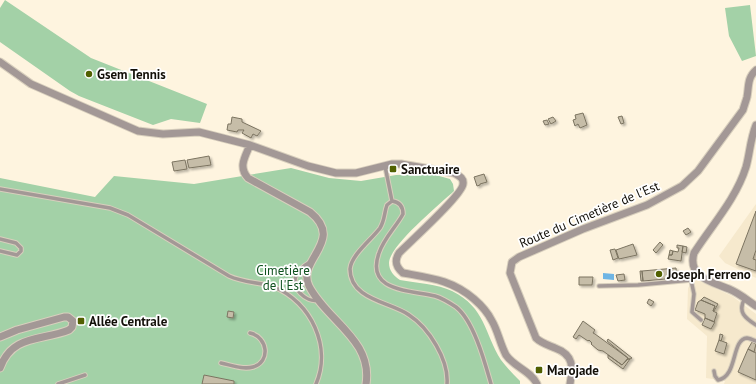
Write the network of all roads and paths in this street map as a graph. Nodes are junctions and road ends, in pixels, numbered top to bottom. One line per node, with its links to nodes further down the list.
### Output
1 (0, 62): 4 (street)
2 (756, 70): 32 (street, Route du Cimetière de l'Est)
3 (756, 125): 11 (street)
4 (250, 145): 5 (street); 10 (street)
5 (385, 166): 7 (lane); 31 (street)
6 (0, 189): 27 (lane)
7 (392, 201): 29 (lane); 30 (lane)
8 (0, 239): 9 (lane)
9 (0, 251)
10 (312, 261): 15 (street); 15 (lane)
11 (698, 274): 12 (lane); 14 (street)
12 (691, 280): 13 (lane); 17 (lane)
13 (599, 286)
14 (745, 298): 16 (street); 18 (lane)
15 (318, 300): 28 (street)
16 (756, 306)
17 (701, 320)
18 (756, 324)
19 (250, 333): 22 (lane)
20 (0, 337): 23 (street)
21 (756, 341): 24 (lane)
22 (221, 363)
23 (0, 368)
24 (714, 371)
25 (85, 375): 26 (lane)
26 (58, 384)
27 (316, 384)
28 (366, 384)
29 (447, 384)
30 (491, 384)
31 (537, 384)
32 (570, 384)

